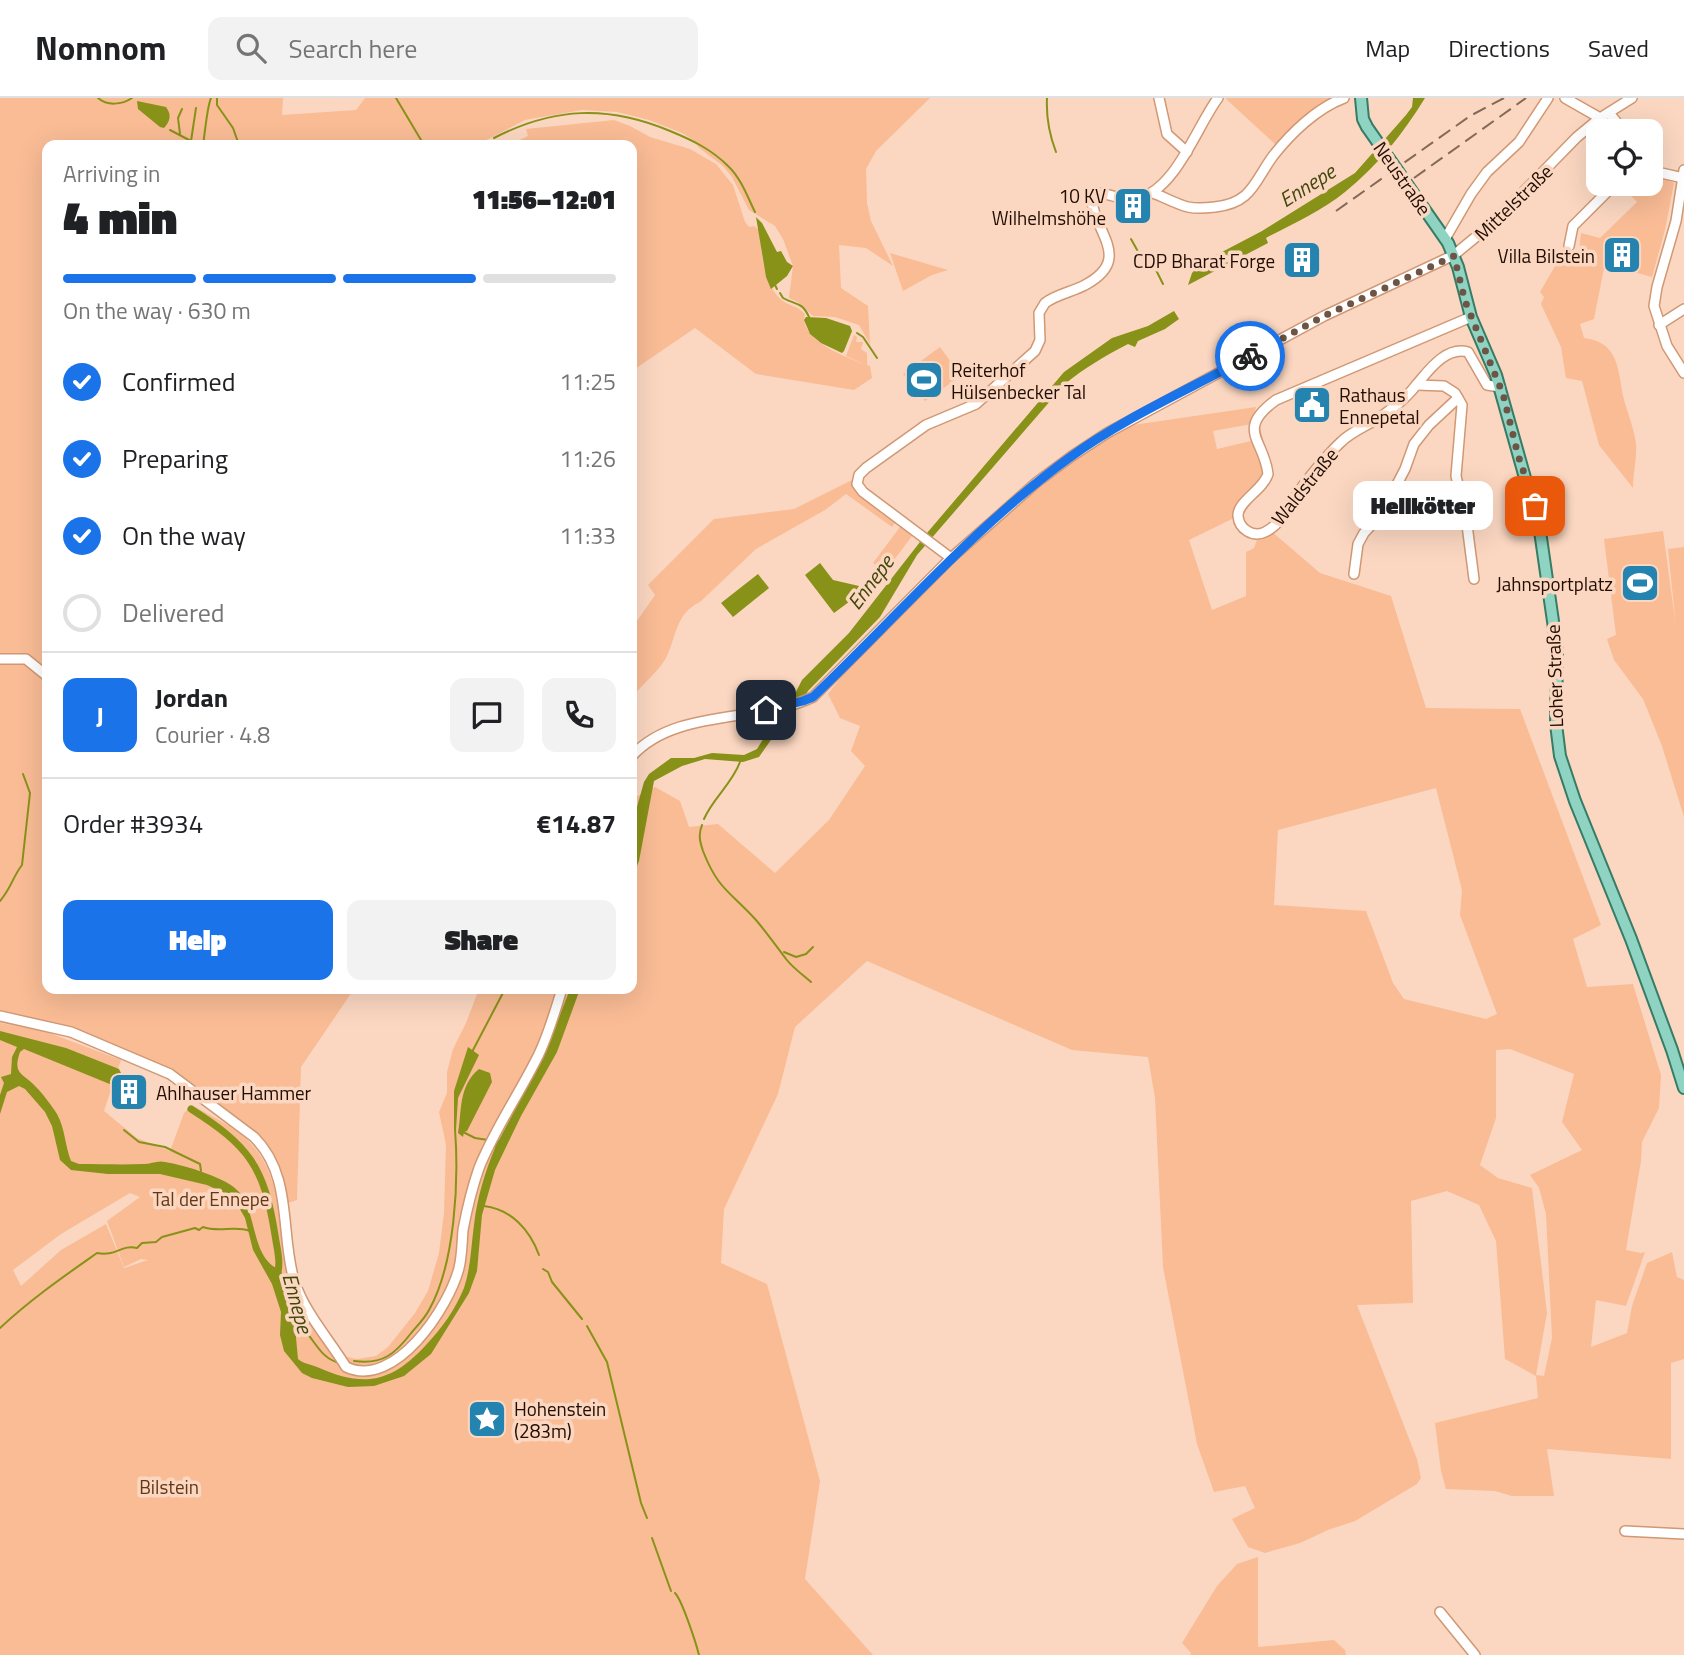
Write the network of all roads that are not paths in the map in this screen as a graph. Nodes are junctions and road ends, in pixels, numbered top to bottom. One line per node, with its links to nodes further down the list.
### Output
1 (1159, 98): 11 (street)
2 (1218, 98): 11 (street)
3 (1344, 98): 14 (street)
4 (1361, 98): 17 (main road, Neustraße)
5 (1548, 98): 17 (street)
6 (1565, 98): 9 (street)
7 (1632, 98): 8 (street, Mittelstraße)
8 (1609, 113): 9 (street, Mittelstraße); 10 (street)
9 (1600, 118): 19 (street, Mittelstraße)
10 (1614, 119)
11 (1187, 152): 14 (street)
12 (1663, 172): 13 (street)
13 (1683, 174): 16 (street)
14 (1153, 192): 27 (street)
15 (1603, 196): 18 (street)
16 (1682, 196): 22 (street)
17 (1445, 239): 19 (main road, Neustraße)
18 (1569, 246)
19 (1454, 256): 21 (main road, Loher Straße); 27 (street, Mittelstraße)
20 (1684, 309): 22 (street)
21 (1471, 317): 24 (street, Waldstraße); 25 (main road, Loher Straße)
22 (1659, 325): 23 (street)
23 (1684, 373)
24 (1417, 385): 25 (street, Waldstraße); 26 (street)
25 (1500, 387): 35 (main road, Loher Straße)
26 (1458, 398): 28 (street); 29 (street)
27 (951, 558): 32 (street, Mittelstraße)
28 (1354, 574)
29 (1475, 579)
30 (0, 659): 31 (street)
31 (42, 672)
32 (637, 748)
33 (560, 994): 34 (street)
34 (0, 1016)
35 (1684, 1088)
36 (1625, 1531): 37 (street)
37 (1684, 1534)
38 (1440, 1612): 39 (street)
39 (1475, 1655)

